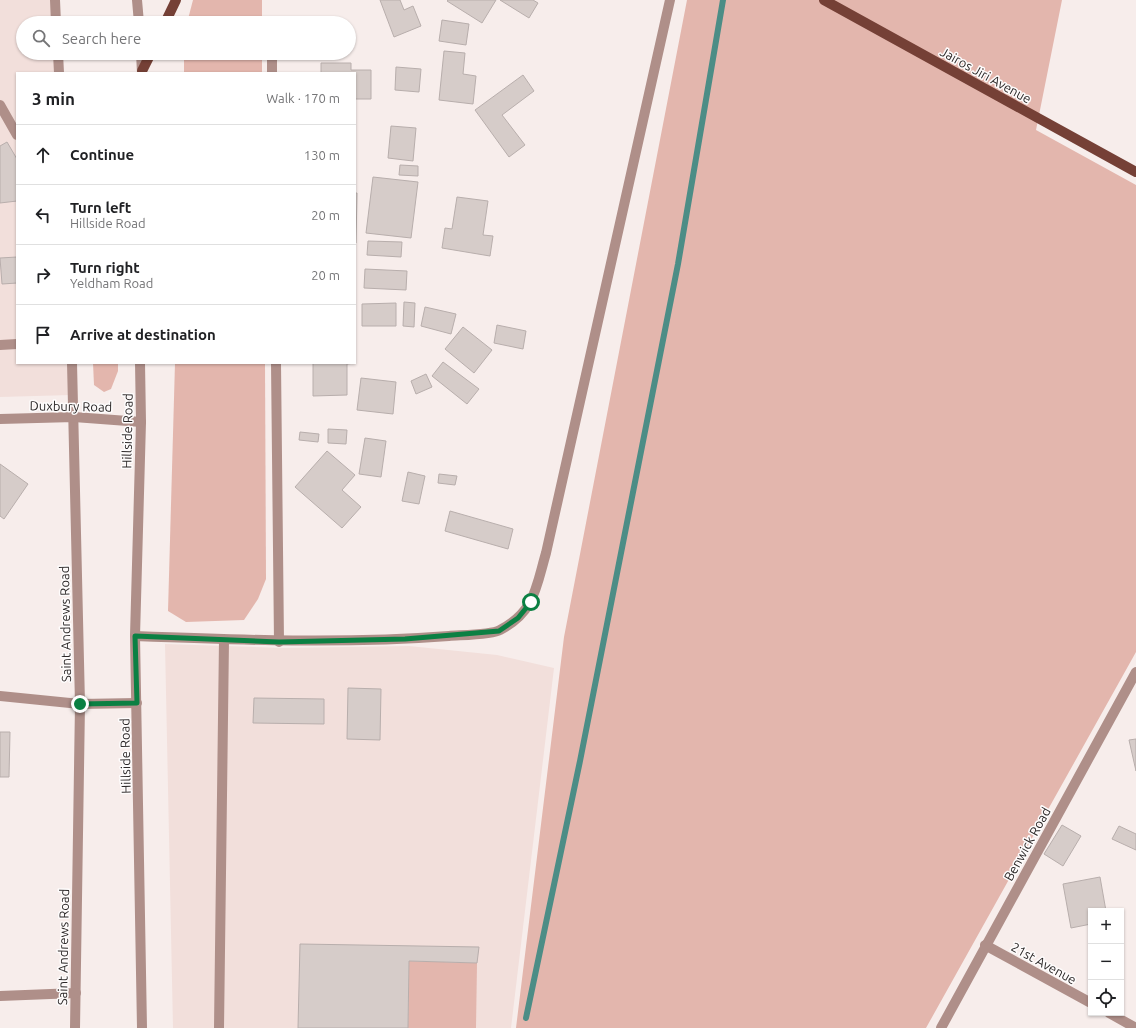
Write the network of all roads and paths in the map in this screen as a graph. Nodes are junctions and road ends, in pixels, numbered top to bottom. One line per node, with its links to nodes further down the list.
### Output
1 (55, 0): 6 (street)
2 (137, 0): 7 (street)
3 (176, 0): 8 (main road)
4 (670, 0): 29 (street)
5 (824, 0): 18 (main road, Jairos Jiri Avenue)
6 (56, 16)
7 (138, 16)
8 (168, 16)
9 (58, 60): 13 (street)
10 (141, 60): 14 (street)
11 (148, 60): 14 (main road)
12 (272, 60): 15 (street)
13 (59, 72)
14 (142, 72)
15 (272, 72)
16 (0, 105): 17 (street)
17 (16, 133)
18 (1136, 172)
19 (16, 344): 20 (street)
20 (0, 345)
21 (72, 364): 24 (street, Saint Andrews Road)
22 (140, 364): 26 (street, Hillside Road)
23 (276, 364): 29 (street)
24 (74, 417): 25 (street, Duxbury Road); 26 (street, Duxbury Road); 33 (street, Saint Andrews Road)
25 (0, 419)
26 (141, 422): 27 (street, Hillside Road)
27 (135, 636): 28 (street); 32 (street, Hillside Road)
28 (224, 640): 29 (street); 41 (street)
29 (279, 642)
30 (1136, 672): 34 (street, Benwick Road)
31 (0, 696): 33 (street)
32 (137, 703): 33 (street); 40 (street, Hillside Road)
33 (80, 704): 35 (street, Saint Andrews Road)
34 (985, 945): 37 (street, 21st Avenue); 42 (street, Benwick Road)
35 (76, 992): 36 (street); 39 (street, Saint Andrews Road)
36 (0, 996)
37 (1088, 1001)
38 (1114, 1016): 43 (street)
39 (75, 1028)
40 (142, 1028)
41 (219, 1028)
42 (941, 1028)
43 (1136, 1028)

